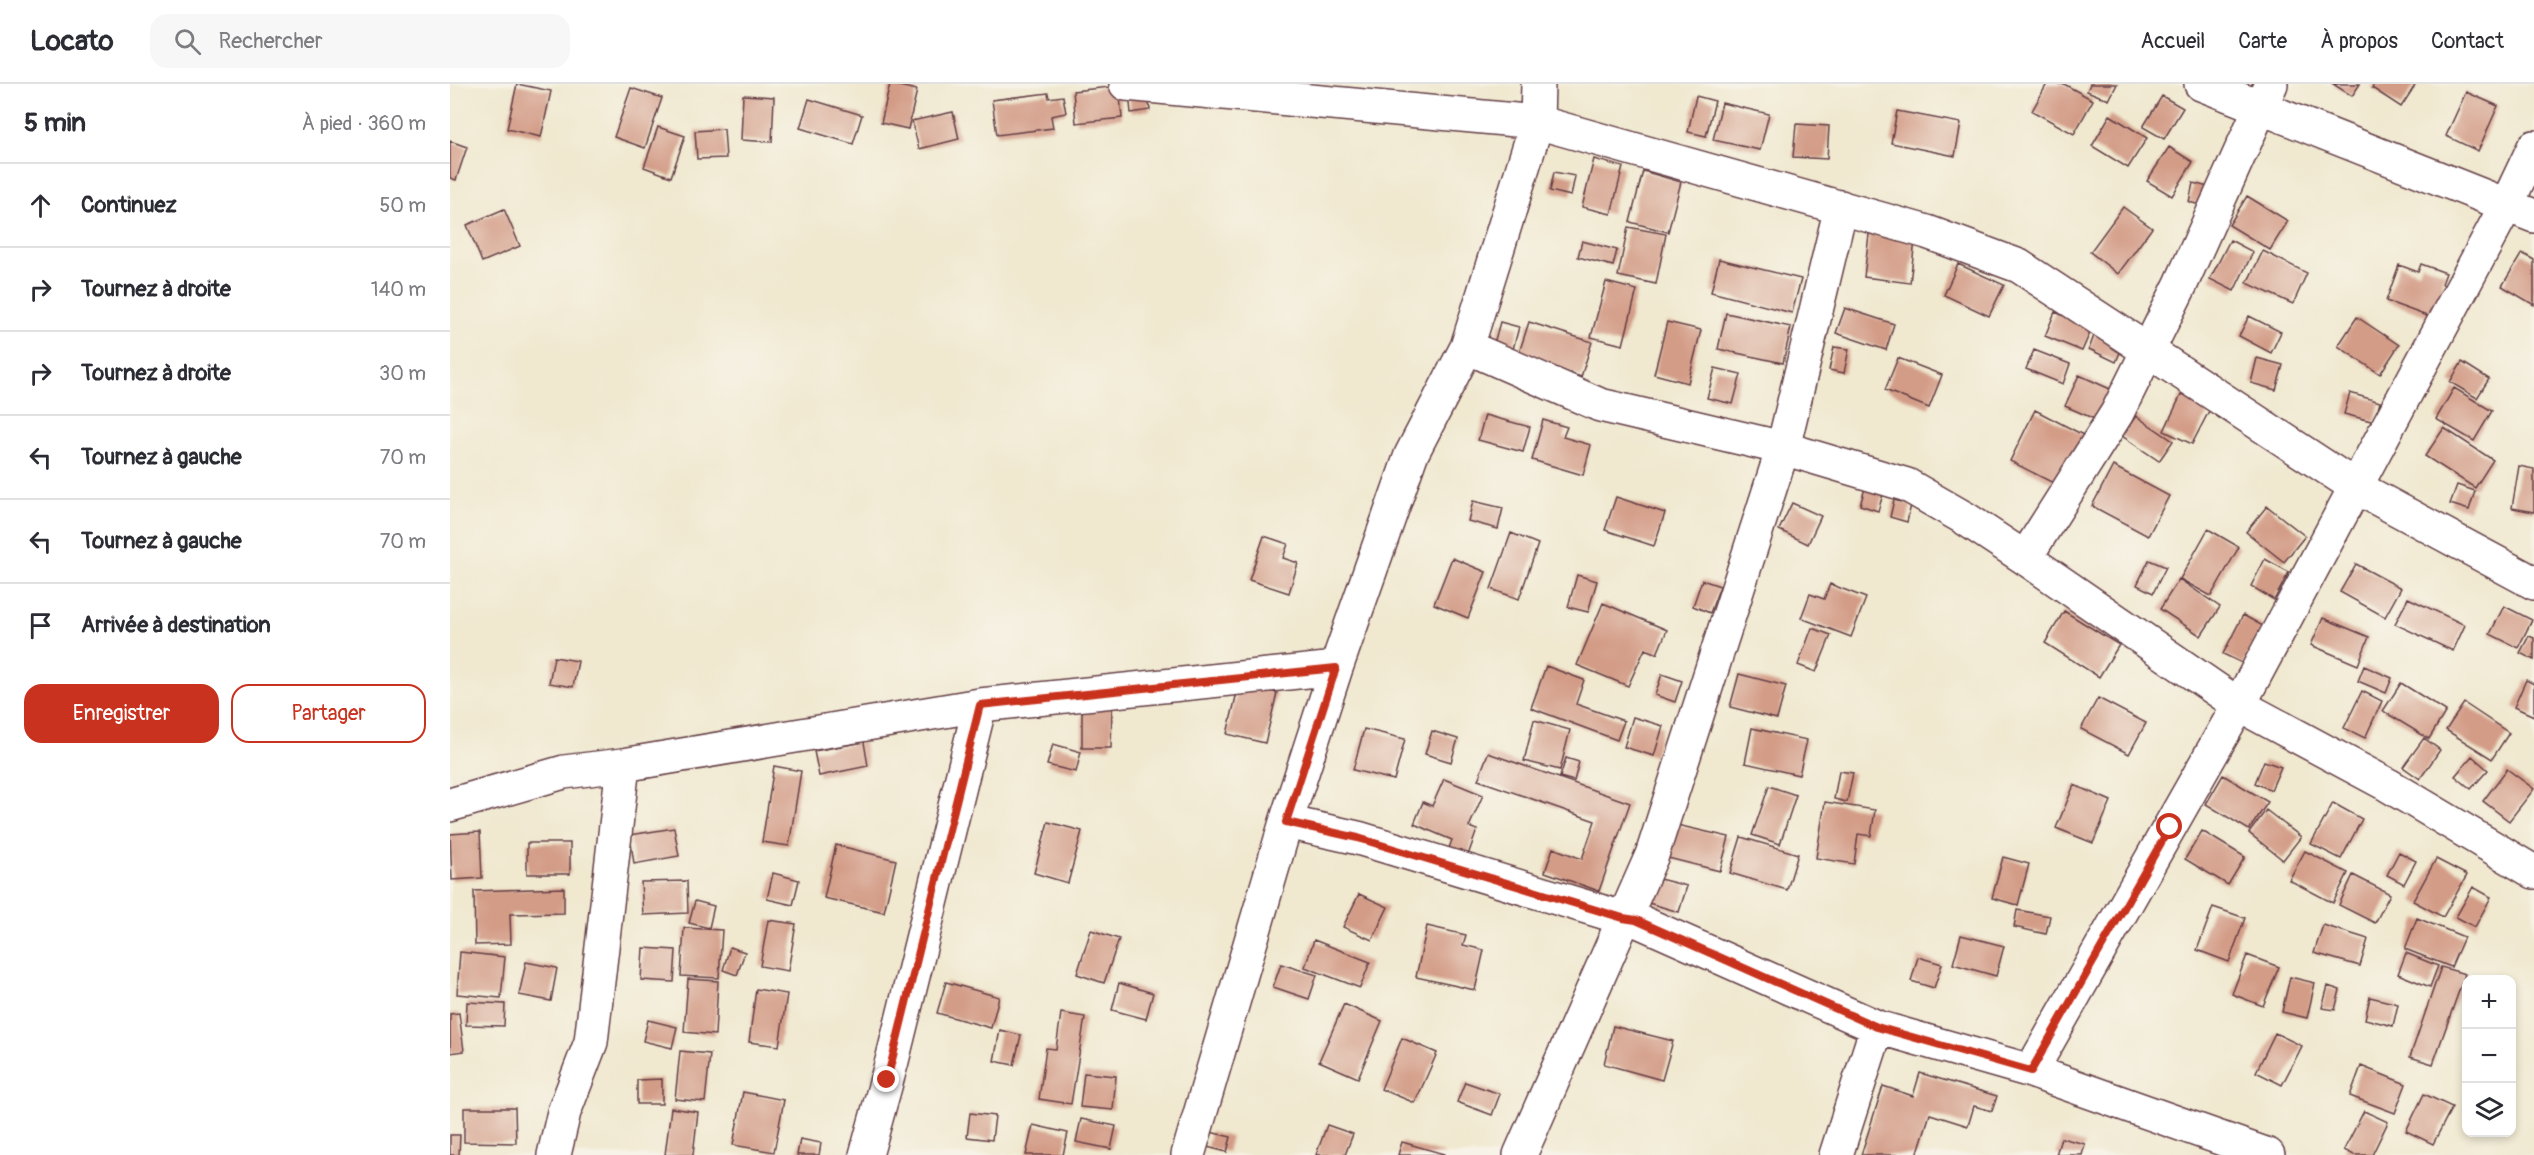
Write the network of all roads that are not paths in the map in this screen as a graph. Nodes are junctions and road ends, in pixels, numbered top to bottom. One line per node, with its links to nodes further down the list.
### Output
1 (1126, 84): 5 (street)
2 (1538, 84): 5 (street)
3 (2201, 84): 4 (street)
4 (2266, 96): 8 (street); 10 (street)
5 (1537, 122): 7 (street); 9 (street)
6 (2534, 147): 8 (street)
7 (1841, 207): 10 (street); 11 (street)
8 (2520, 210): 12 (street)
9 (1467, 347): 11 (street); 15 (street)
10 (2148, 351): 12 (street); 13 (street)
11 (1783, 448): 13 (street); 22 (street)
12 (2356, 487): 14 (street); 17 (street)
13 (2025, 558): 17 (street)
14 (2534, 583)
15 (1336, 668): 16 (street); 20 (street)
16 (980, 705): 18 (street); 26 (street)
17 (2239, 705): 21 (street); 24 (street)
18 (623, 765): 19 (street); 25 (street)
19 (450, 806)
20 (1286, 822): 22 (street); 27 (street)
21 (2534, 872)
22 (1623, 918): 23 (street); 28 (street)
23 (1877, 1027): 24 (street); 29 (street)
24 (2031, 1071): 30 (street)
25 (554, 1155)
26 (866, 1155)
27 (1188, 1155)
28 (1520, 1155)
29 (1836, 1155)
30 (2268, 1155)

